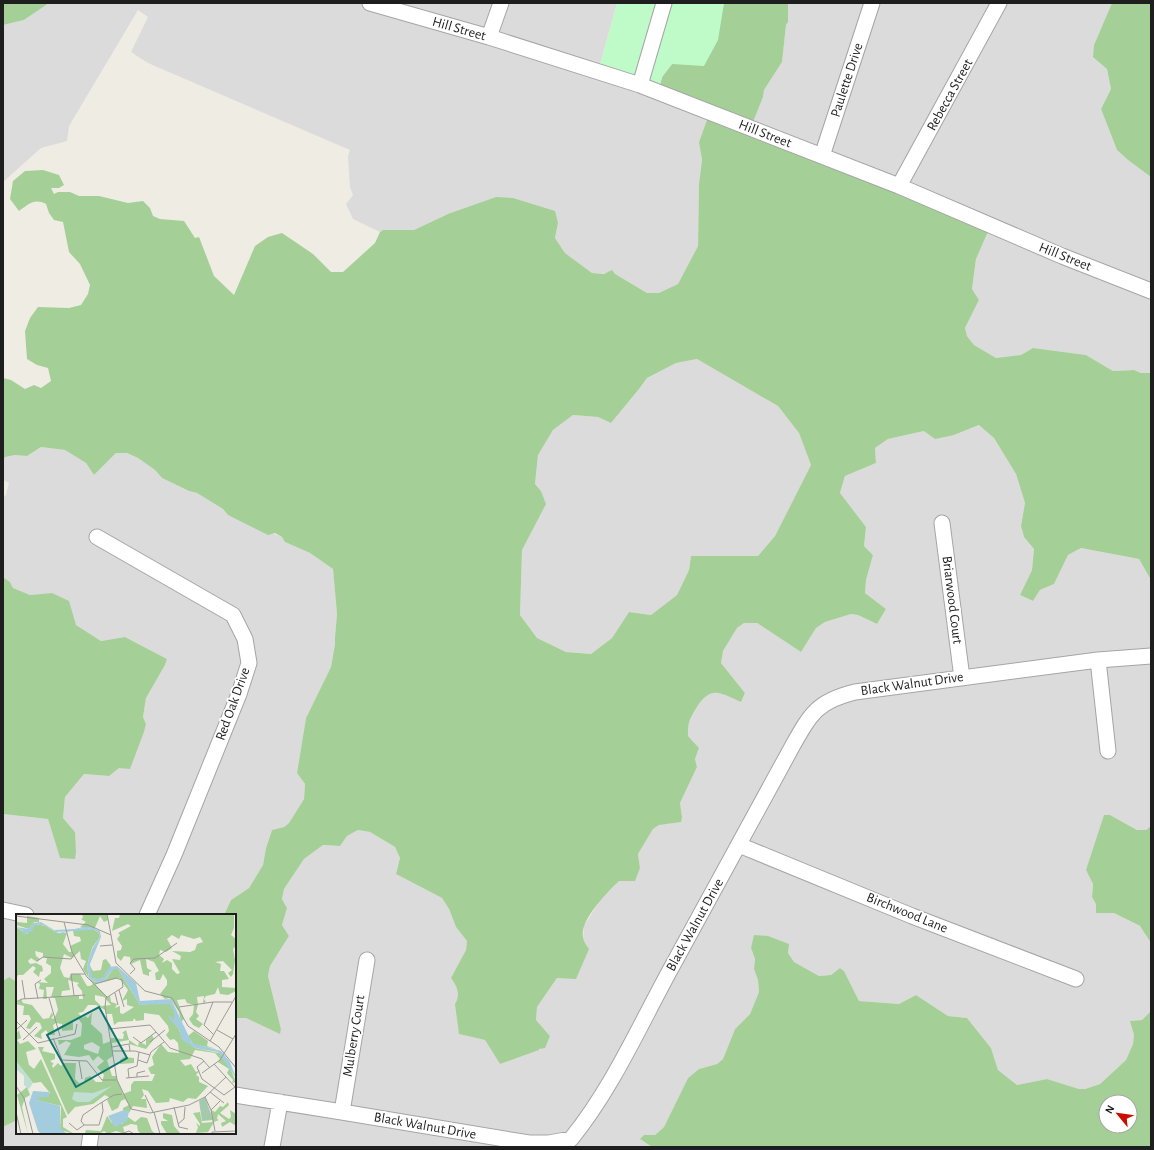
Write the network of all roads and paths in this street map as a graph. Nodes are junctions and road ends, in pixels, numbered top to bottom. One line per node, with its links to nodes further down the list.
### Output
1 (370, 3): 6 (street, Hill Street)
2 (501, 3): 6 (street)
3 (664, 3): 7 (street)
4 (872, 3): 8 (street, Paulette Drive)
5 (999, 3): 9 (street, Rebecca Street)
6 (489, 37): 7 (street, Hill Street)
7 (640, 85): 8 (street, Hill Street)
8 (822, 156): 9 (street, Hill Street)
9 (899, 186): 10 (street, Hill Street)
10 (1151, 291)
11 (942, 523): 15 (street, Briarwood Court)
12 (97, 537): 20 (street, Red Oak Drive)
13 (1151, 656): 14 (street, Black Walnut Drive)
14 (1098, 660): 15 (street, Black Walnut Drive); 16 (street)
15 (962, 678): 17 (street, Black Walnut Drive)
16 (1108, 751)
17 (739, 845): 22 (street, Birchwood Lane); 27 (street, Black Walnut Drive)
18 (3, 910): 19 (street)
19 (21, 914)
20 (147, 914)
21 (366, 960): 25 (street, Mulberry Court)
22 (1076, 979)
23 (236, 1095): 24 (street, Black Walnut Drive)
24 (280, 1102): 25 (street, Black Walnut Drive); 29 (street)
25 (342, 1112): 27 (street, Black Walnut Drive)
26 (91, 1134): 28 (street)
27 (572, 1143)
28 (89, 1147)
29 (272, 1147)

